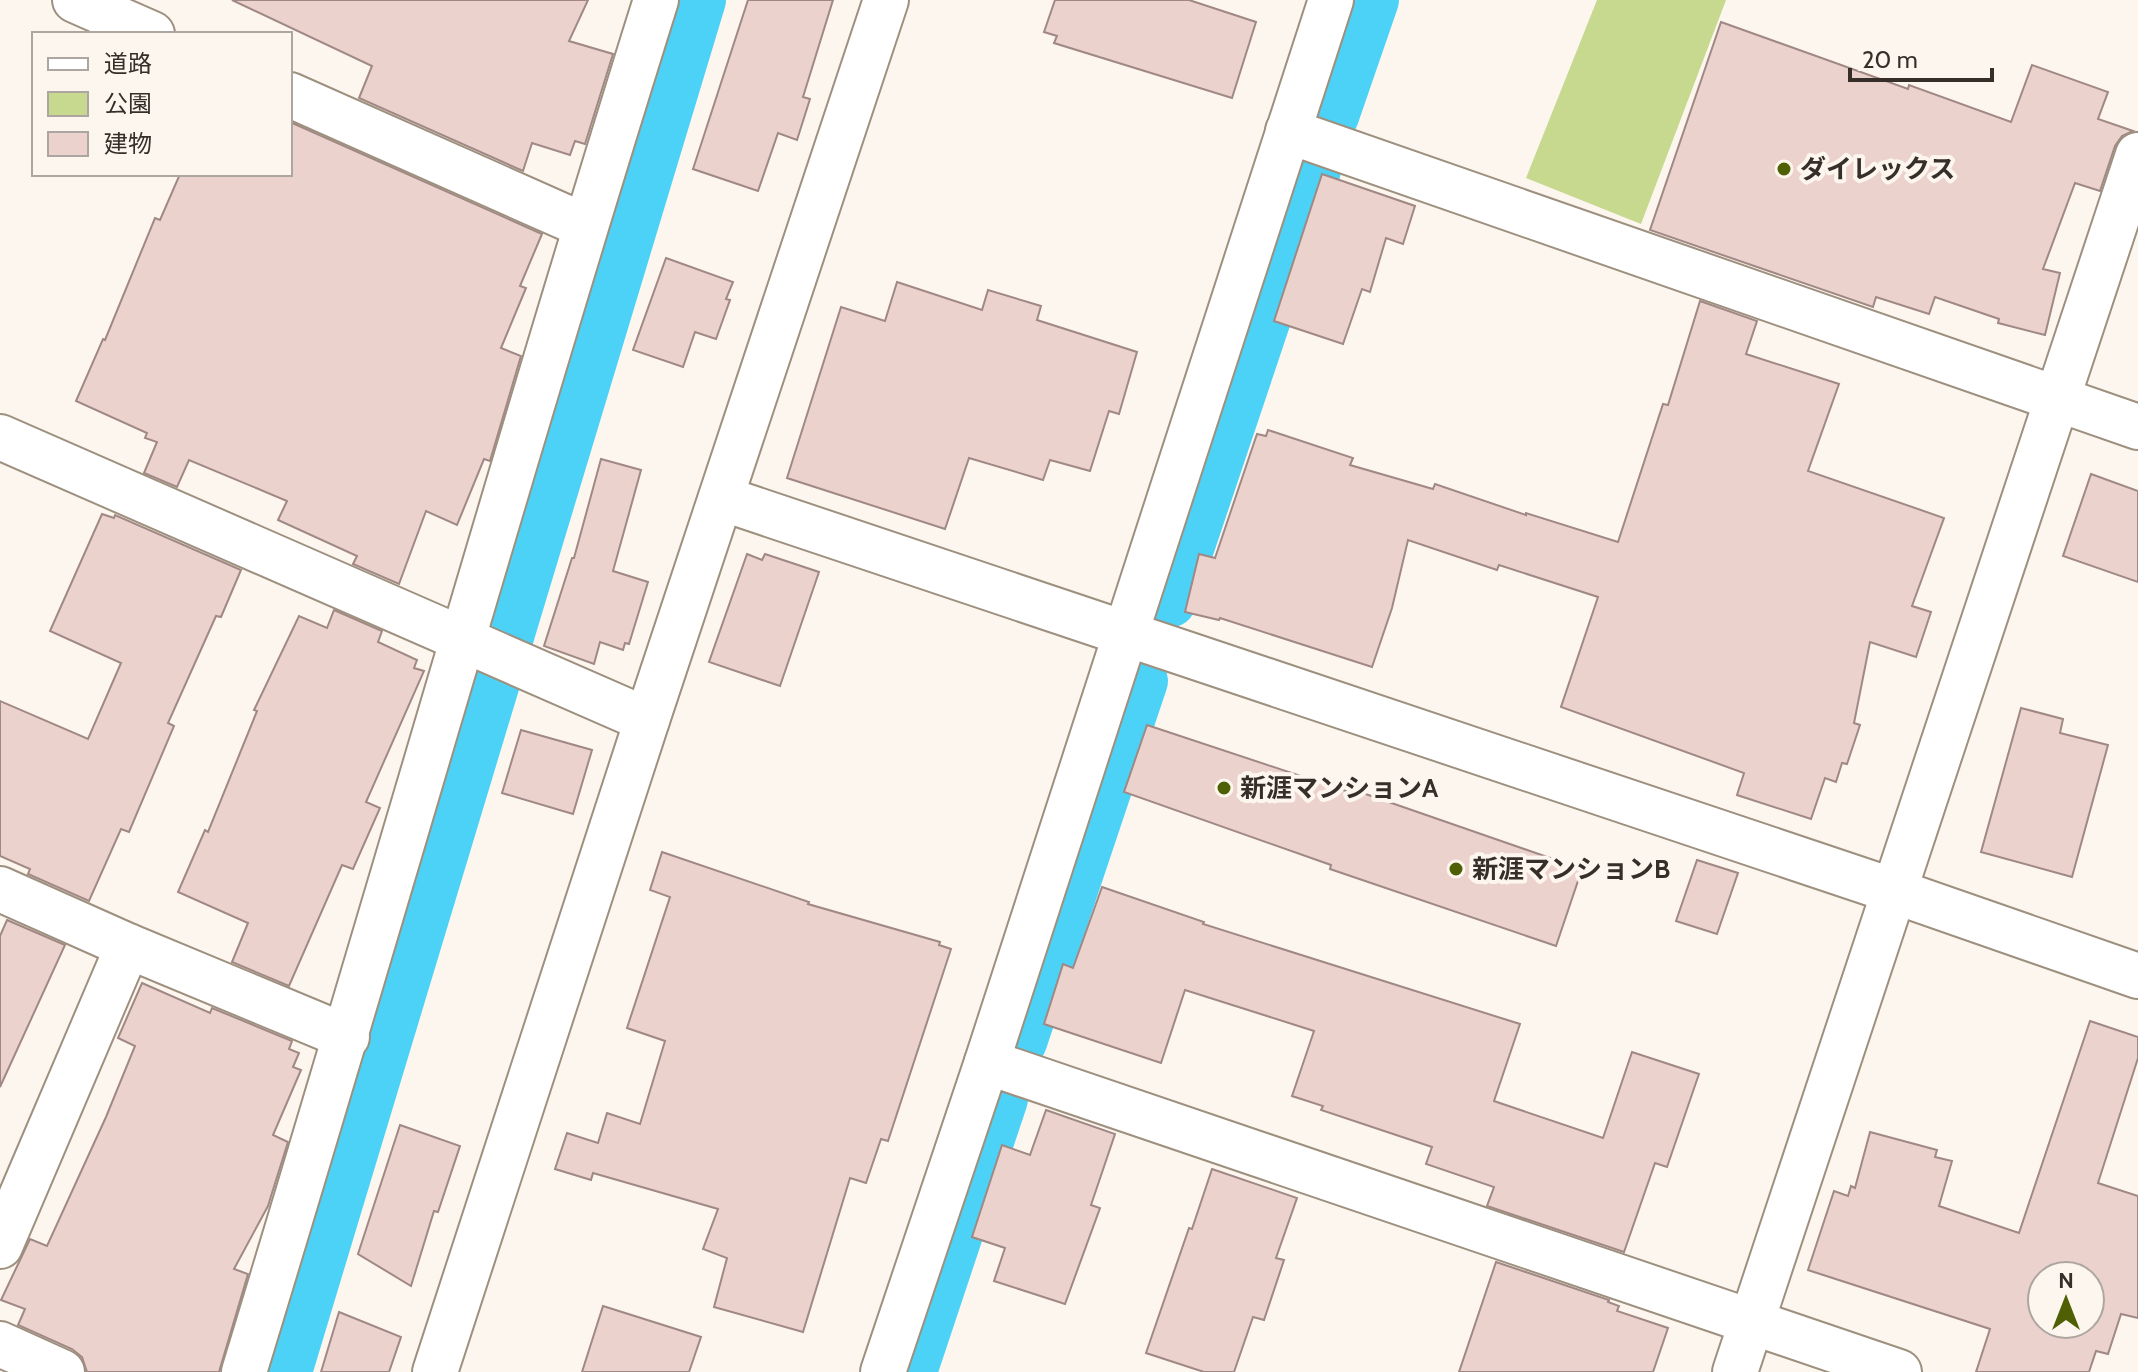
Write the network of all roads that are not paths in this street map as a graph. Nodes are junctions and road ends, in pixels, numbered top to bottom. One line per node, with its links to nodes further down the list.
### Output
1 (75, 0): 5 (street)
2 (656, 0): 9 (street)
3 (886, 0): 13 (street)
4 (1331, 0): 7 (street)
5 (147, 32)
6 (292, 96): 9 (street)
7 (1288, 131): 10 (street); 14 (street)
8 (2138, 155): 10 (street)
9 (585, 226): 15 (street)
10 (2056, 399): 11 (street); 18 (street)
11 (2138, 427)
12 (0, 437): 15 (street)
13 (721, 498): 14 (street); 16 (street)
14 (1128, 632): 18 (street); 22 (street)
15 (462, 641): 16 (street); 21 (street)
16 (647, 720): 28 (street)
17 (0, 889): 19 (street)
18 (1894, 891): 20 (street); 24 (street)
19 (128, 946): 21 (street); 23 (street)
20 (2138, 976)
21 (347, 1037): 27 (street)
22 (987, 1062): 24 (street); 29 (street)
23 (0, 1246)
24 (1752, 1321): 30 (street); 31 (street)
25 (0, 1344): 26 (street)
26 (62, 1372)
27 (244, 1372)
28 (435, 1372)
29 (883, 1372)
30 (1735, 1372)
31 (1899, 1372)

